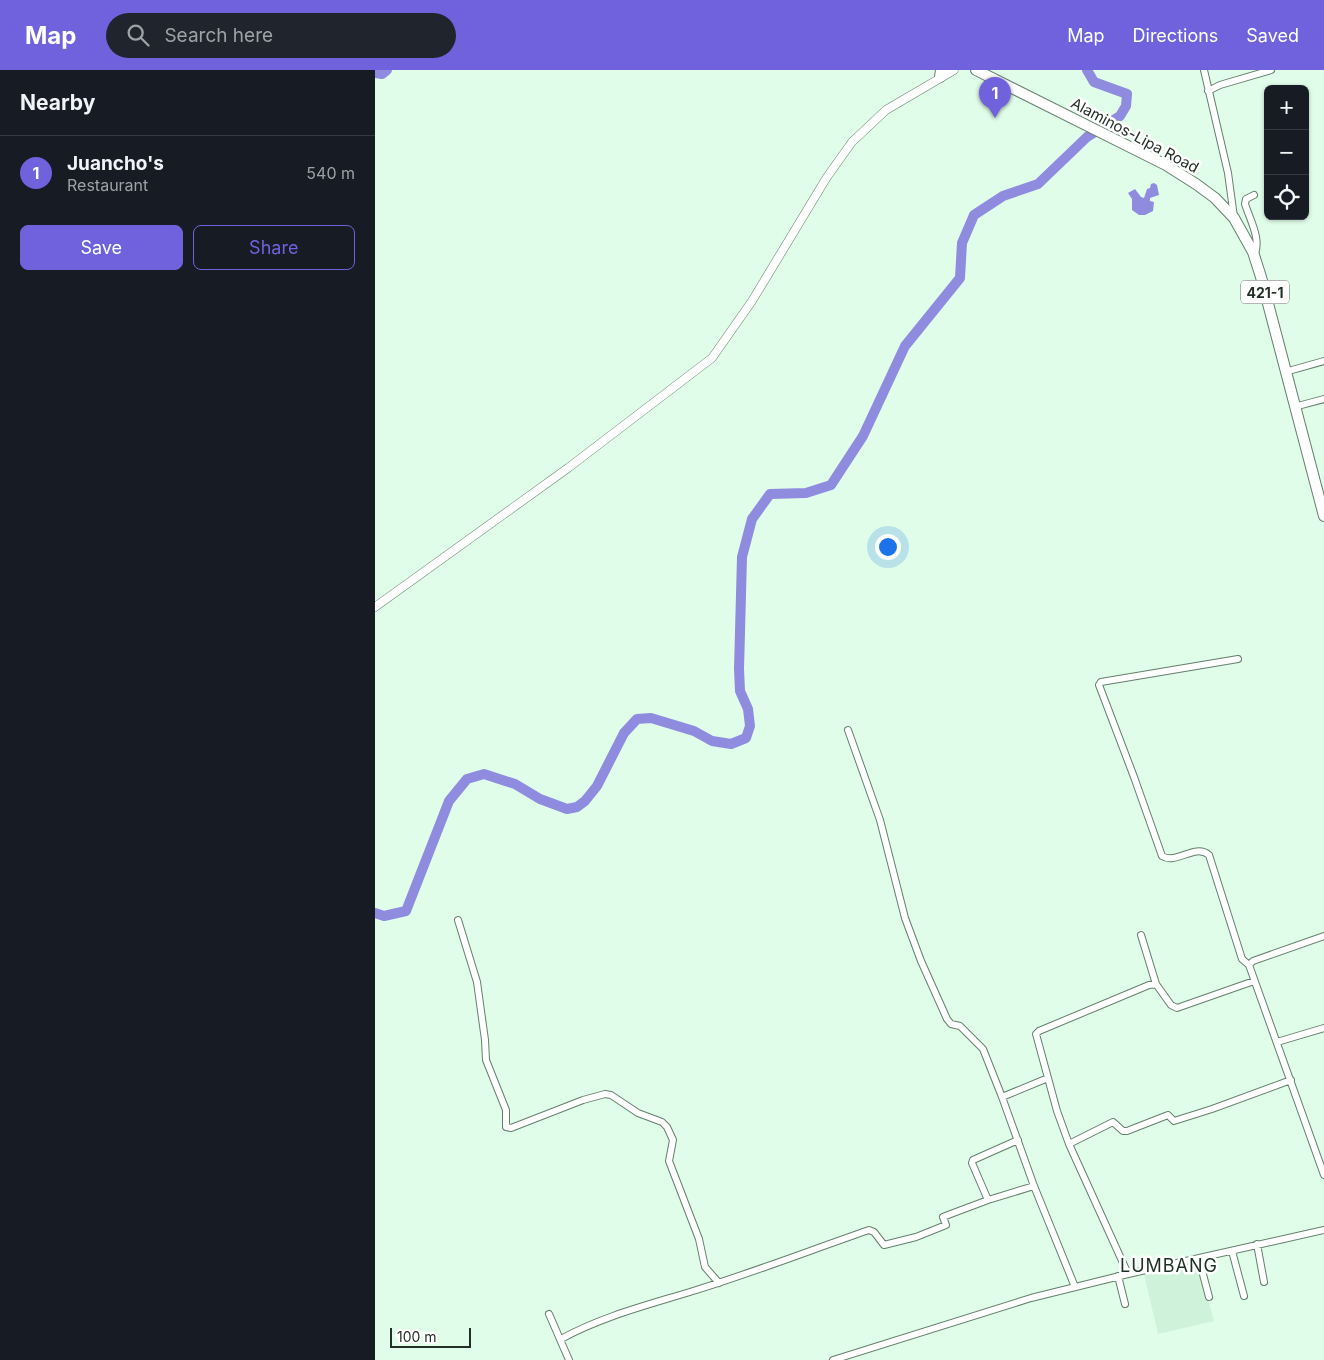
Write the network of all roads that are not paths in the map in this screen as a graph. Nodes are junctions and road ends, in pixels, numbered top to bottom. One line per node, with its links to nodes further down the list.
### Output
1 (954, 70): 5 (street)
2 (1204, 70): 6 (street)
3 (1271, 70): 6 (street)
4 (980, 71): 8 (main road, Alaminos-Lipa Road / 421-1)
5 (941, 74): 15 (street)
6 (1208, 91): 8 (street)
7 (1255, 195): 9 (street)
8 (1234, 218): 9 (main road, Alaminos-Lipa Road / 421-1)
9 (1254, 256): 11 (main road, Alaminos-Lipa Road / 421-1)
10 (1324, 361): 11 (street)
11 (1285, 372): 13 (main road, Alaminos-Lipa Road / 421-1)
12 (1324, 399): 13 (street)
13 (1294, 407): 14 (main road, Alaminos-Lipa Road / 421-1)
14 (1324, 516)
15 (375, 607)
16 (1238, 659): 21 (street)
17 (848, 730): 28 (street)
18 (458, 920): 41 (street)
19 (1141, 935): 23 (street)
20 (1324, 936): 21 (street)
21 (1249, 965): 22 (street)
22 (1255, 981): 23 (street); 25 (street)
23 (1156, 984): 26 (street)
24 (1324, 1028): 25 (street)
25 (1277, 1042): 27 (street)
26 (1048, 1078): 28 (street); 30 (street)
27 (1291, 1080): 30 (street); 31 (street)
28 (1002, 1097): 29 (street)
29 (1018, 1140): 32 (street); 33 (street)
30 (1069, 1144): 38 (street)
31 (1324, 1175)
32 (1034, 1186): 33 (street); 42 (street)
33 (988, 1200): 41 (street)
34 (1324, 1230): 35 (street)
35 (1257, 1244): 36 (street); 40 (street)
36 (1232, 1251): 37 (street); 43 (street)
37 (1199, 1259): 38 (street); 44 (street)
38 (1129, 1274): 39 (street)
39 (1119, 1276): 42 (street); 45 (street)
40 (1264, 1282)
41 (719, 1283): 47 (street)
42 (1075, 1287): 49 (street)
43 (1244, 1296)
44 (1209, 1297)
45 (1125, 1304)
46 (549, 1314): 47 (street)
47 (561, 1339): 48 (street)
48 (569, 1360)
49 (833, 1360)

